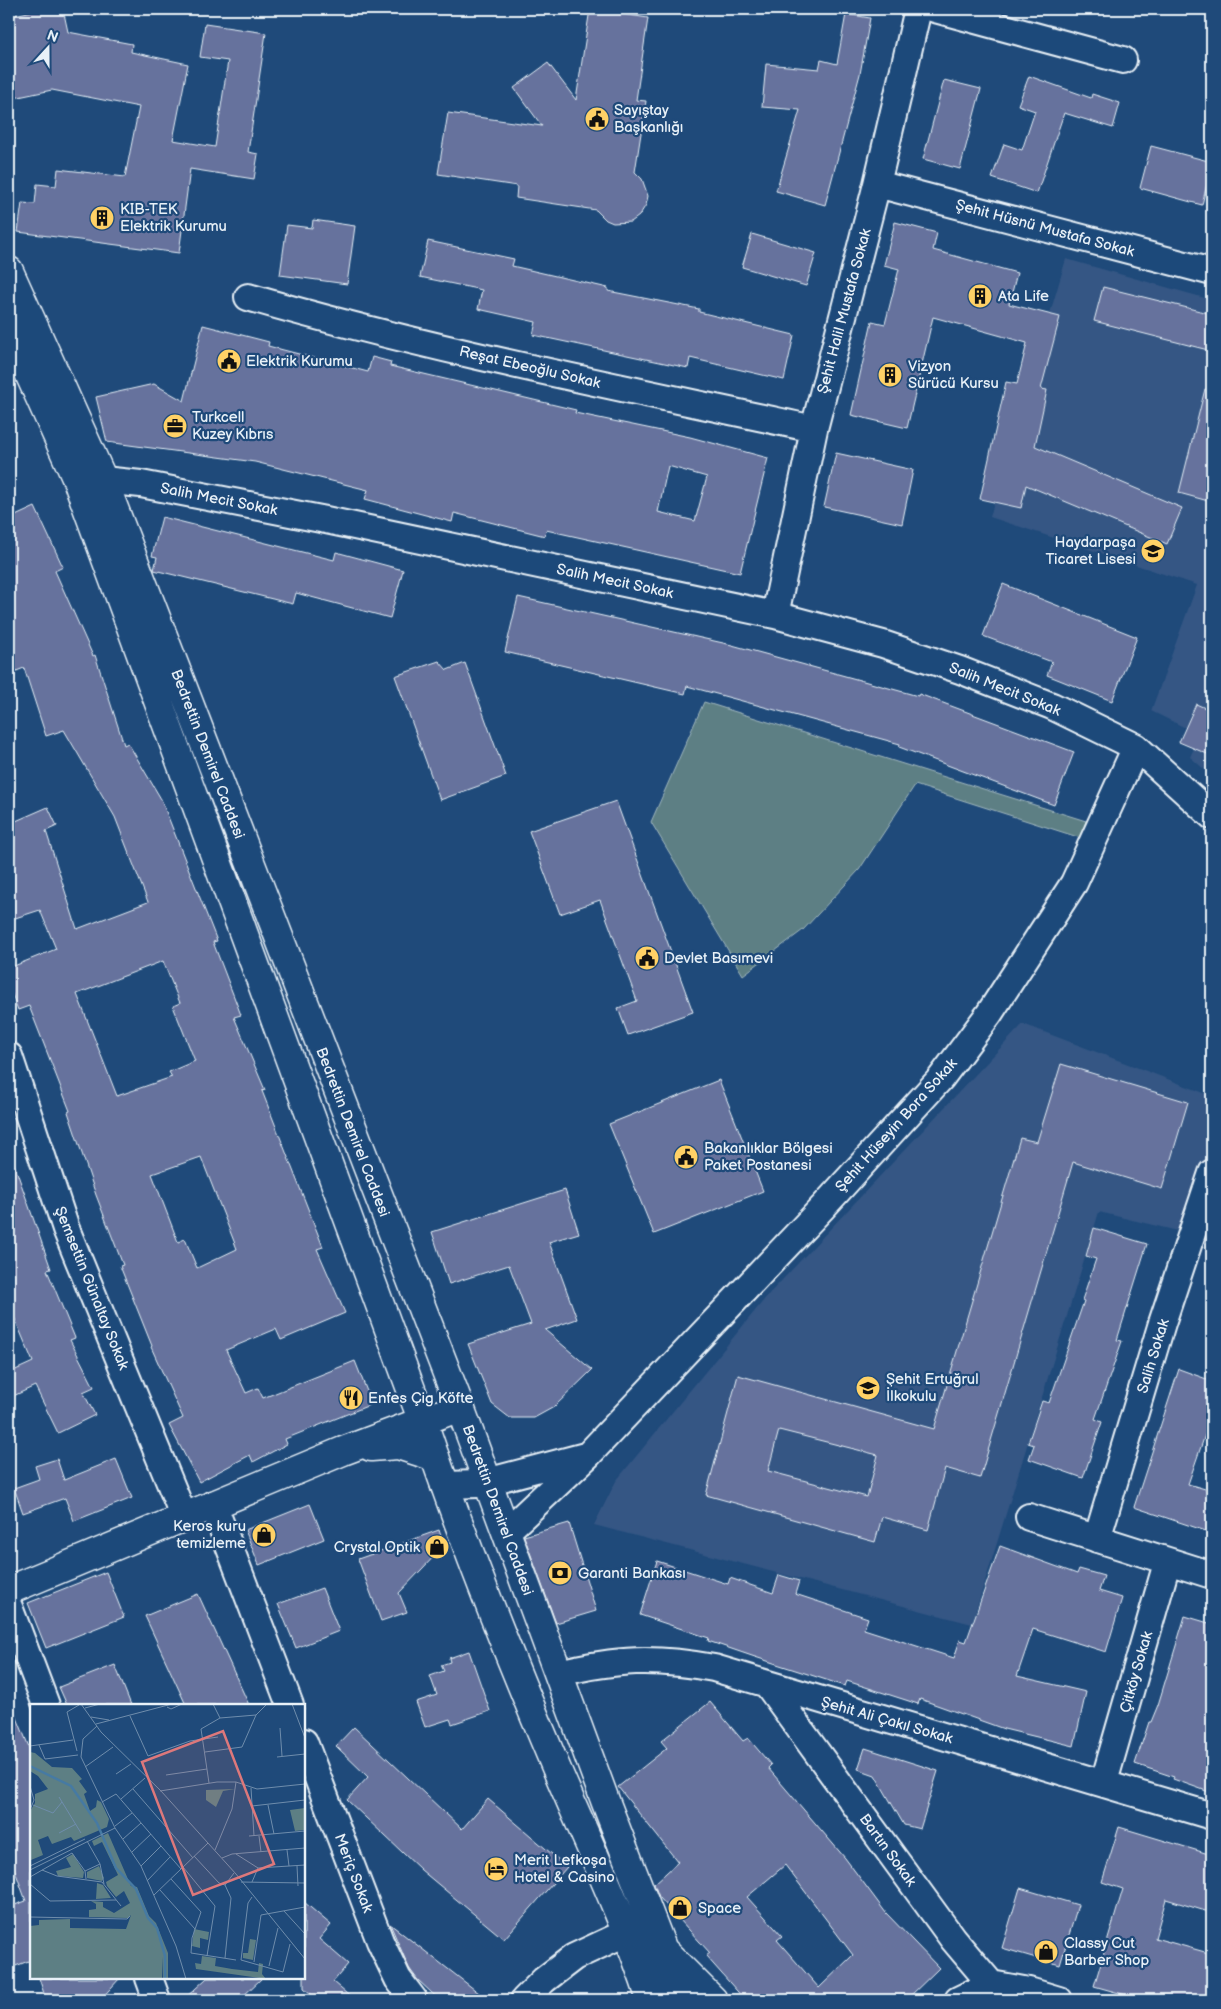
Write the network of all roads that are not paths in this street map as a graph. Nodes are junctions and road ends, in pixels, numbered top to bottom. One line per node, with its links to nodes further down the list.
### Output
1 (918, 9): 4 (street, Şehit Halil Mustafa Sokak)
2 (935, 9): 3 (street)
3 (1123, 60)
4 (877, 184): 6 (street, Şehit Hüsnü Mustafa Sokak); 9 (street, Şehit Halil Mustafa Sokak)
5 (9, 271): 10 (main road, Bedrettin Demirel Caddesi)
6 (1212, 272)
7 (248, 297): 9 (street, Reşat Ebeoğlu Sokak)
8 (9, 329): 10 (main road, Bedrettin Demirel Caddesi)
9 (814, 429): 11 (street, Şehit Halil Mustafa Sokak)
10 (90, 480): 11 (street, Salih Mecit Sokak); 16 (main road, Bedrettin Demirel Caddesi); 17 (main road, Bedrettin Demirel Caddesi)
11 (775, 615): 12 (street, Salih Mecit Sokak)
12 (1136, 747): 13 (street, Salih Mecit Sokak); 19 (street, Şehit Hüseyin Bora Sokak)
13 (1212, 816)
14 (9, 1056): 24 (street, Şemsettin Günaltay Sokak)
15 (1212, 1174): 27 (street, Salih Sokak)
16 (460, 1407): 17 (main road); 21 (main road, Bedrettin Demirel Caddesi)
17 (423, 1422): 18 (main road); 20 (main road, Bedrettin Demirel Caddesi)
18 (343, 1450): 20 (main road); 23 (main road)
19 (588, 1455): 21 (street); 26 (street, Şehit Hüseyin Bora Sokak)
20 (435, 1457): 22 (main road, Bedrettin Demirel Caddesi)
21 (487, 1482): 22 (street); 26 (main road, Bedrettin Demirel Caddesi)
22 (444, 1485): 40 (main road, Bedrettin Demirel Caddesi)
23 (213, 1504): 24 (main road); 35 (street)
24 (184, 1517): 30 (main road)
25 (1029, 1517): 27 (street)
26 (506, 1532): 32 (main road, Bedrettin Demirel Caddesi)
27 (1097, 1539): 28 (street)
28 (1167, 1563): 29 (street); 37 (street, Çitköy Sokak)
29 (1212, 1575)
30 (9, 1590)
31 (9, 1607): 34 (street)
32 (558, 1673): 33 (street, Şehit Ali Çakıl Sokak); 39 (main road, Bedrettin Demirel Caddesi)
33 (767, 1684): 37 (street, Şehit Ali Çakıl Sokak); 43 (street, Bartın Sokak)
34 (46, 1704)
35 (290, 1704)
36 (305, 1745): 45 (street, Meriç Sokak)
37 (1104, 1782): 38 (street, Şehit Ali Çakıl Sokak)
38 (1212, 1816)
39 (652, 1921): 40 (street); 41 (main road, Bedrettin Demirel Caddesi)
40 (626, 1932): 46 (street); 47 (main road, Bedrettin Demirel Caddesi)
41 (663, 1950): 48 (main road, Bedrettin Demirel Caddesi); 49 (main road)
42 (149, 1979): 44 (street)
43 (991, 1984): 50 (street); 51 (street)
44 (157, 2000)
45 (414, 2000)
46 (524, 2000)
47 (651, 2000)
48 (679, 2000)
49 (713, 2000)
50 (958, 2000)
51 (1059, 2000)

